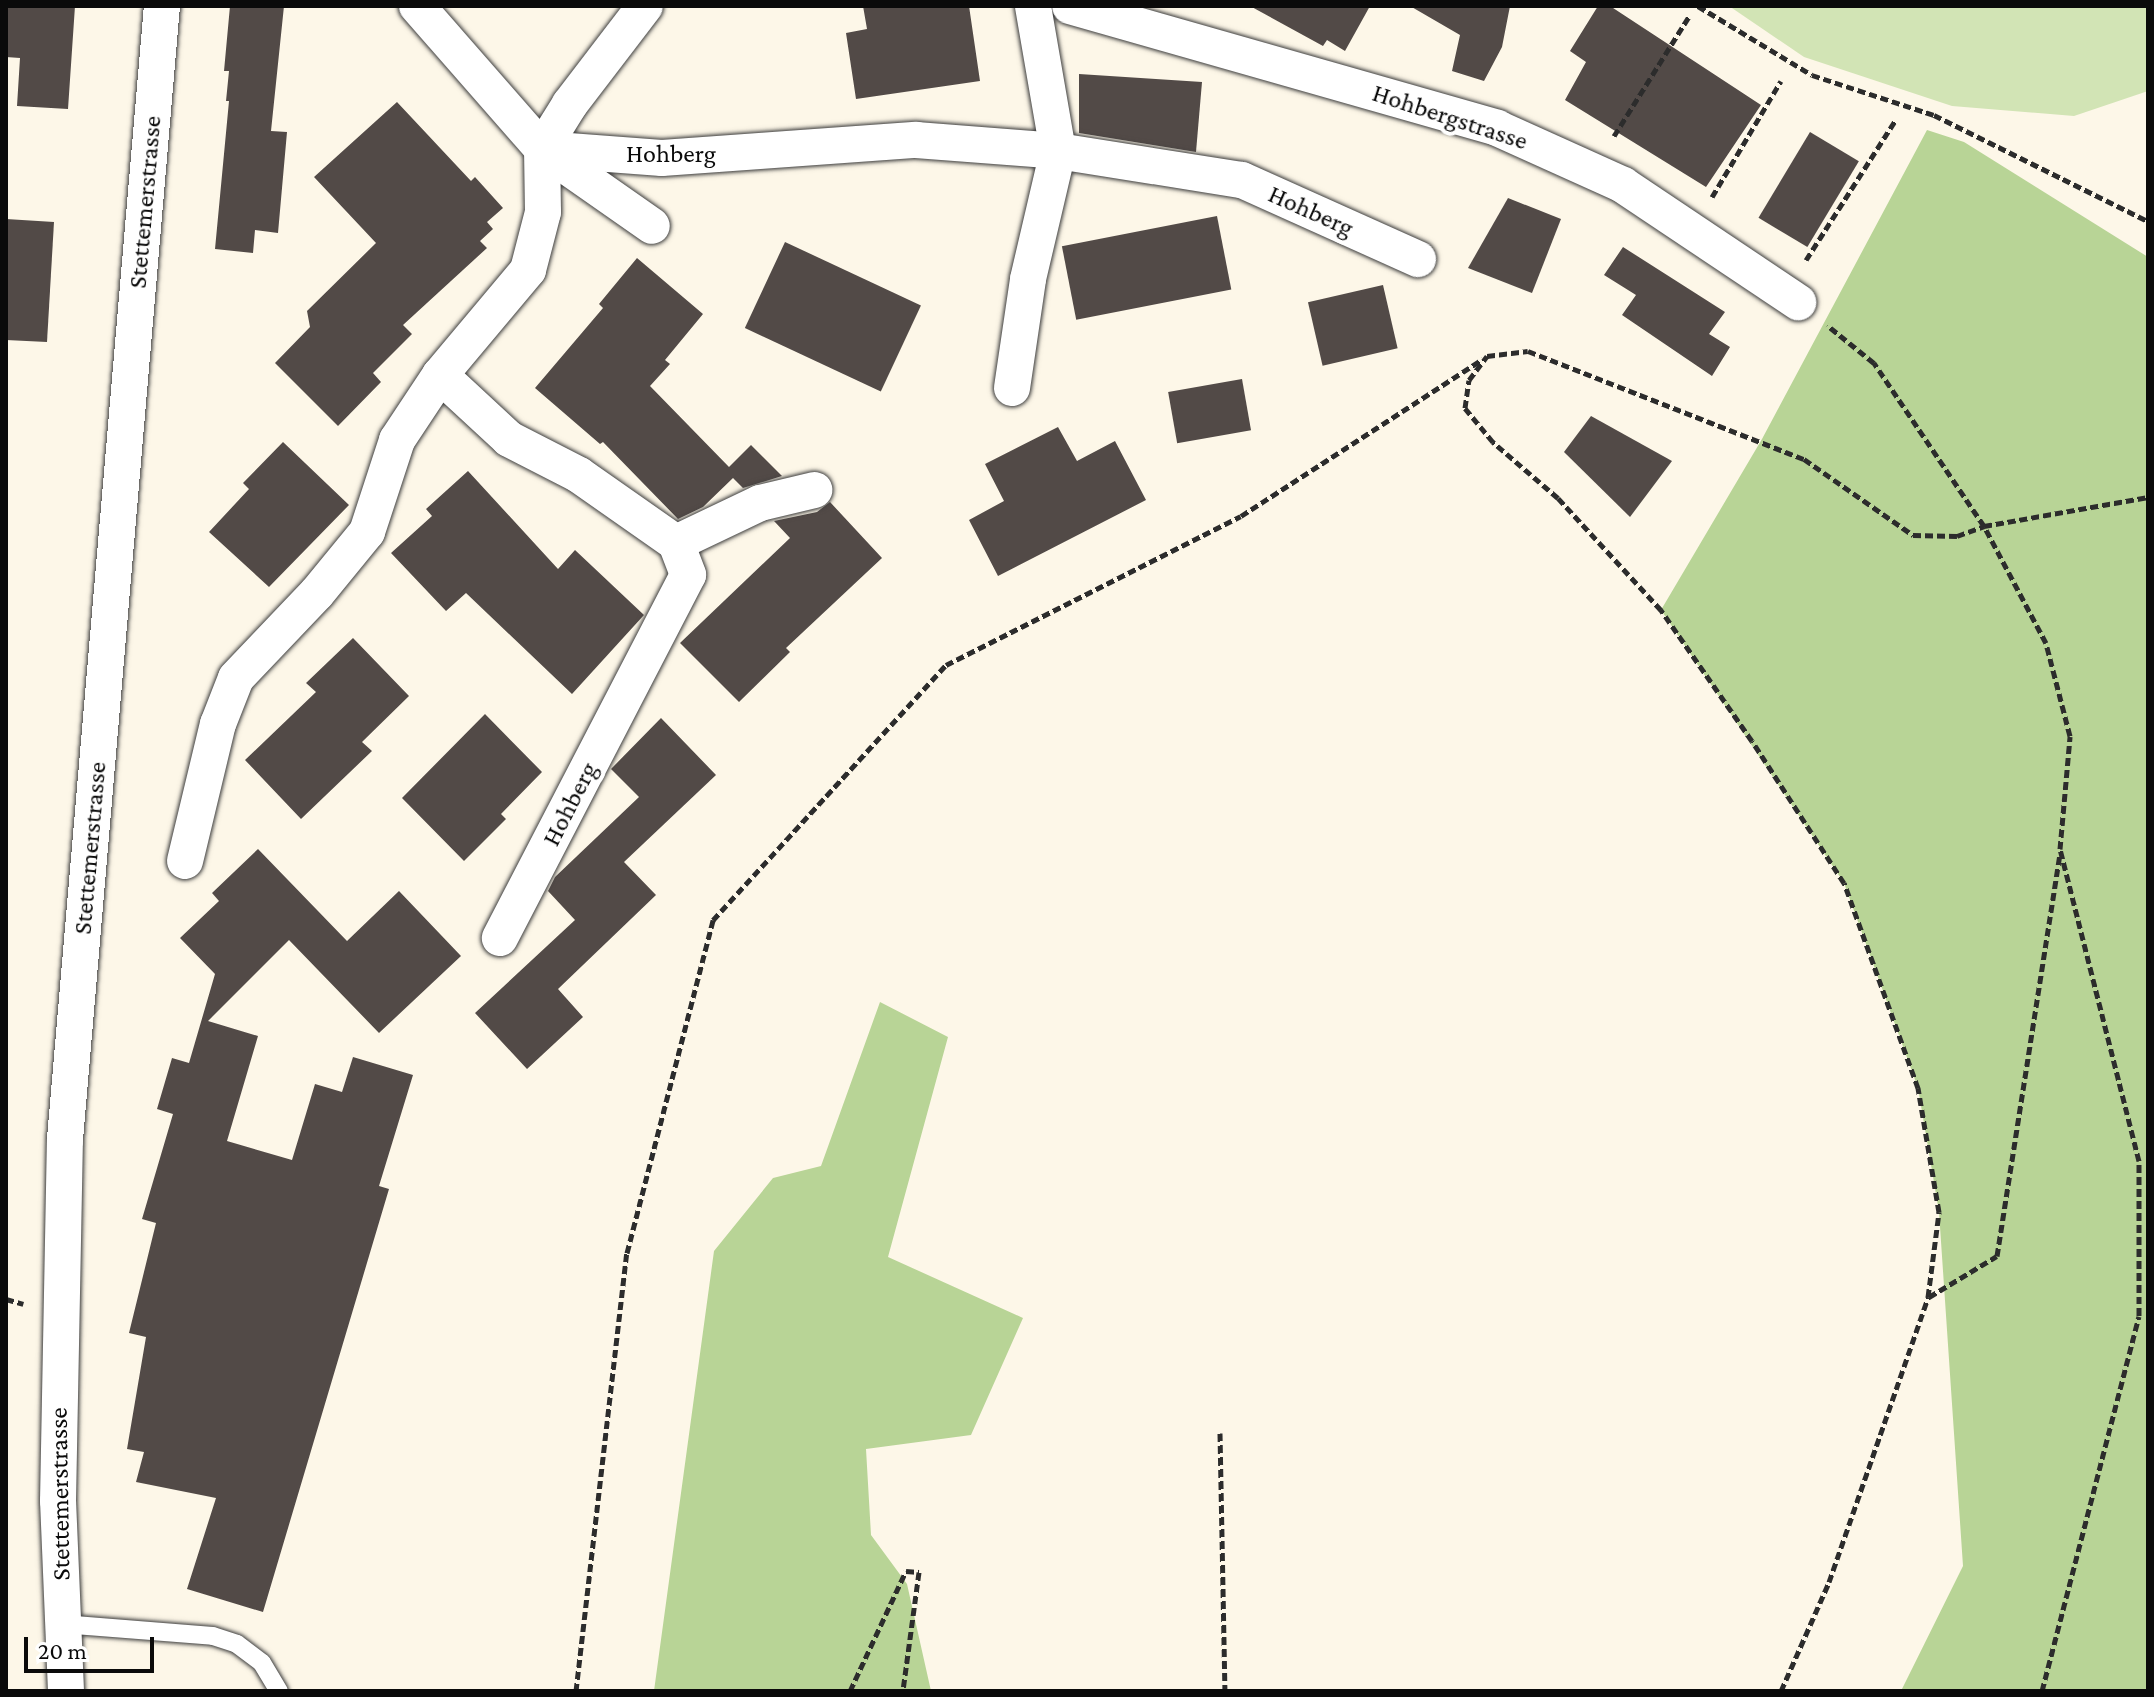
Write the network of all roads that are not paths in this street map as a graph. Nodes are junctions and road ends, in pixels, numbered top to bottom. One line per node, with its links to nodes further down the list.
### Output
1 (162, 6): 17 (street, Stettemerstrasse)
2 (417, 6): 6 (street)
3 (645, 6): 6 (street)
4 (1033, 6): 7 (street)
5 (1070, 6): 10 (street, Hohbergstrasse)
6 (542, 149): 7 (street, Hohberg); 8 (street); 11 (street)
7 (1058, 151): 9 (street, Hohberg); 12 (street)
8 (652, 226)
9 (1418, 259)
10 (1798, 302)
11 (440, 375): 14 (street); 15 (street)
12 (1012, 388)
13 (814, 490): 14 (street)
14 (676, 543): 16 (street, Hohberg)
15 (185, 861)
16 (500, 938)
17 (62, 1624): 18 (street, Stettemerstrasse); 19 (lane)
18 (66, 1691)
19 (279, 1691)

